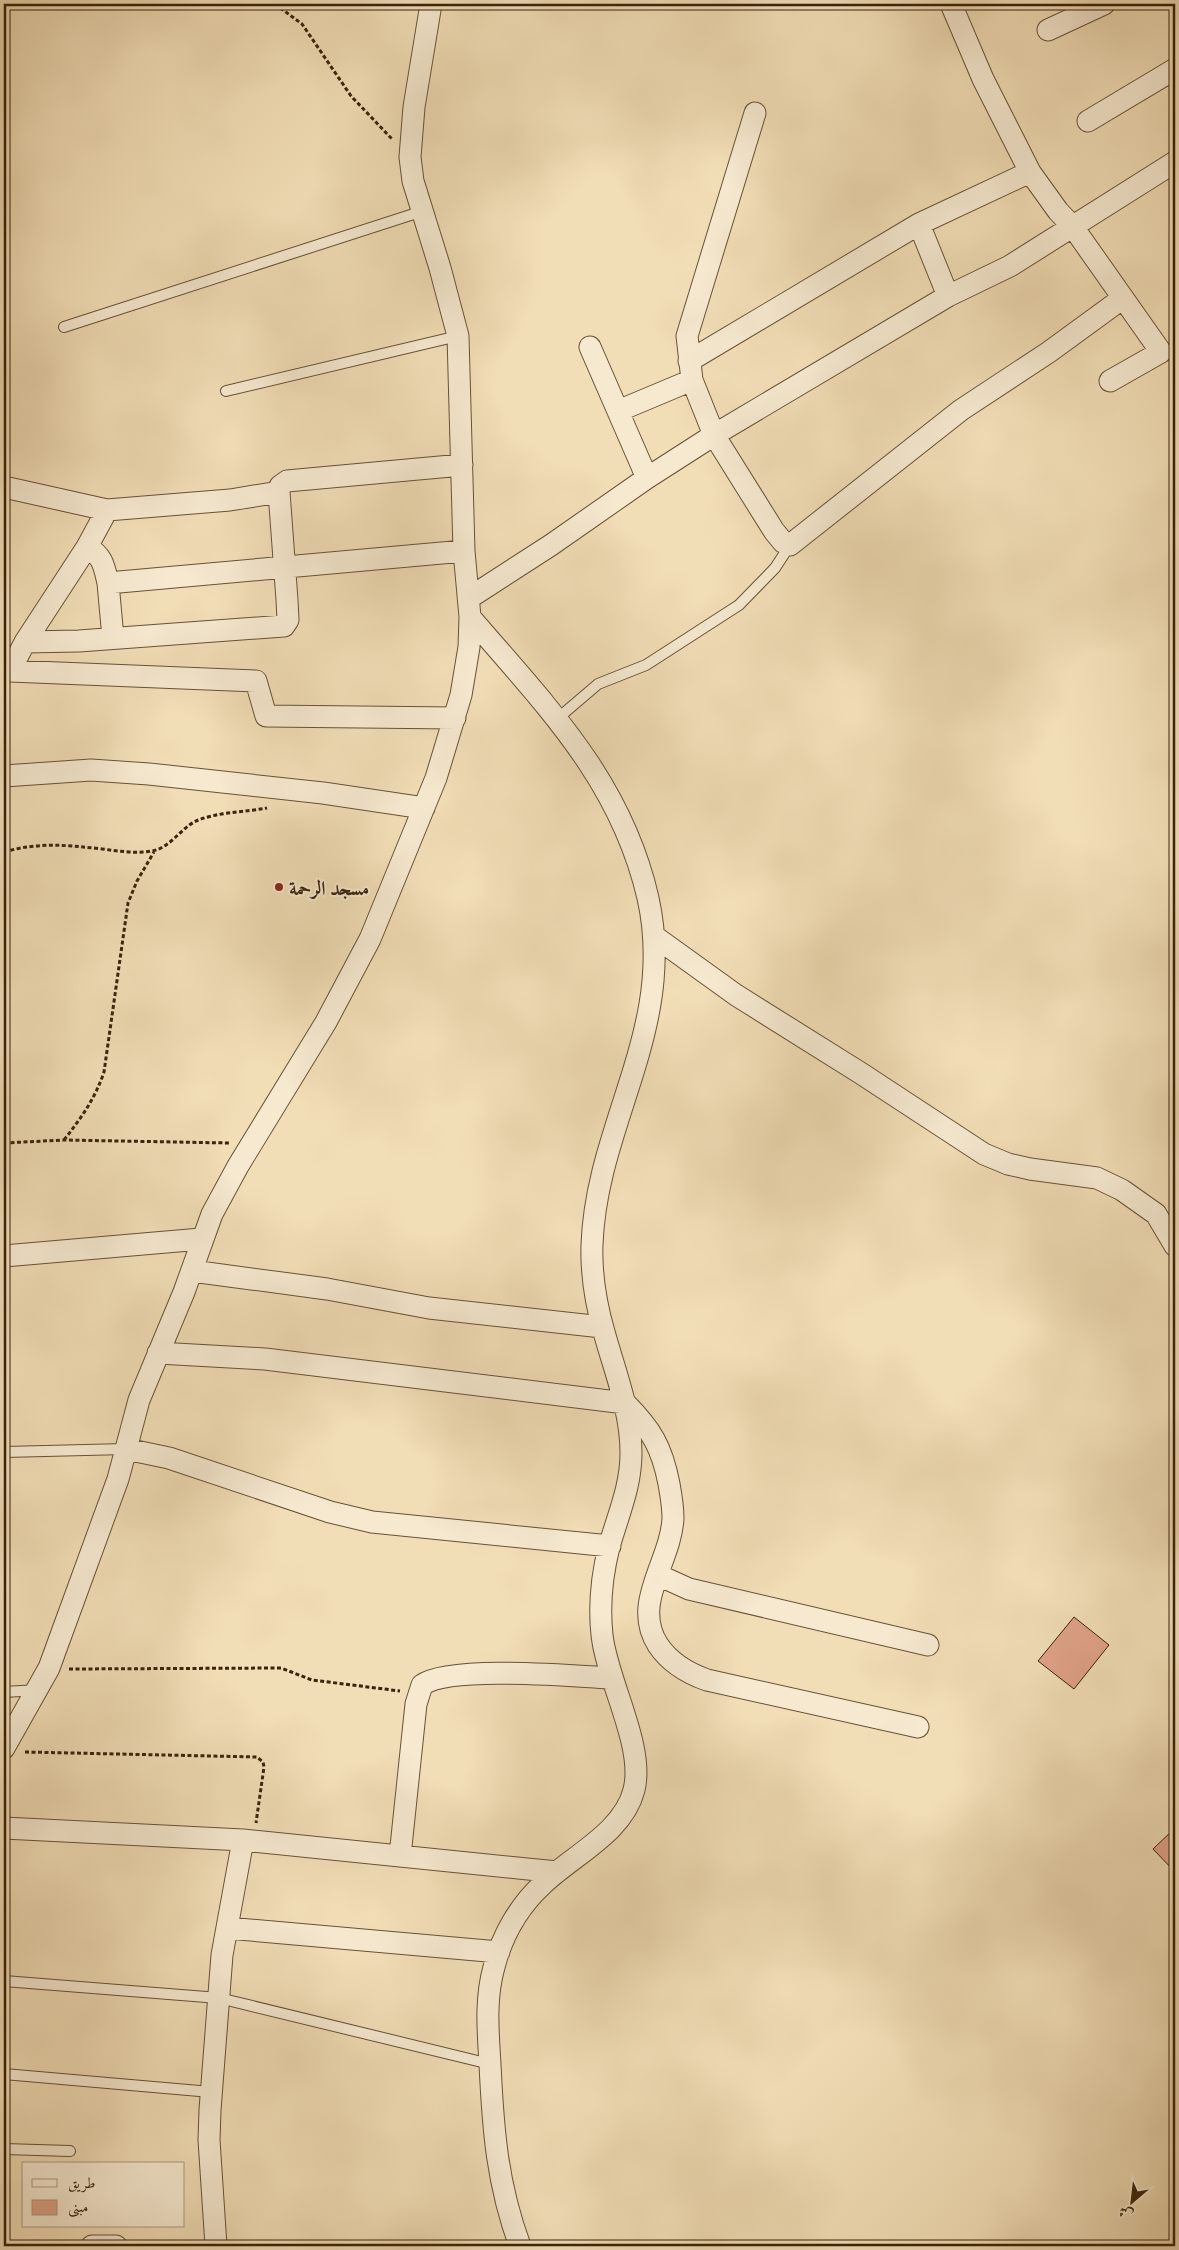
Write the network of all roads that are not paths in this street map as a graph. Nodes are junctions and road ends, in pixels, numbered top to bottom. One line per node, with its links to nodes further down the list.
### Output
1 (432, 4): 10 (street)
2 (951, 4): 9 (street)
3 (1104, 4): 4 (street)
4 (1048, 30)
5 (1175, 69): 7 (street)
6 (755, 113): 19 (street)
7 (1088, 122)
8 (1175, 162): 12 (street)
9 (1030, 172): 11 (street); 12 (street)
10 (423, 211): 15 (lane); 16 (street)
11 (919, 224): 13 (street); 19 (street)
12 (1073, 227): 13 (street); 14 (street)
13 (948, 296): 23 (street)
14 (1123, 298): 18 (street); 29 (street)
15 (64, 327)
16 (458, 336): 21 (lane); 24 (street)
17 (590, 346): 22 (street)
18 (1168, 348): 20 (street)
19 (691, 371): 22 (street); 23 (street)
20 (1110, 381)
21 (226, 391)
22 (618, 411): 25 (street)
23 (714, 435): 25 (street); 29 (street)
24 (462, 465): 27 (street); 31 (street)
25 (647, 478): 34 (street)
26 (4, 487): 28 (street)
27 (279, 492): 28 (street); 32 (street)
28 (107, 510): 30 (street)
29 (790, 544): 39 (lane)
30 (87, 548): 33 (street); 36 (street)
31 (464, 551): 32 (street); 34 (street)
32 (285, 568): 33 (street); 35 (street)
33 (108, 582): 35 (street)
34 (470, 608): 38 (street); 39 (street)
35 (113, 638): 36 (street)
36 (25, 642): 37 (street)
37 (7, 669): 38 (street)
38 (455, 718): 41 (street)
39 (557, 718): 42 (street)
40 (4, 776): 41 (street)
41 (424, 808): 43 (street)
42 (654, 936): 44 (street); 47 (street)
43 (202, 1239): 45 (street); 46 (street)
44 (1175, 1246)
45 (4, 1256)
46 (192, 1271): 47 (street); 48 (street)
47 (602, 1327): 49 (street)
48 (158, 1353): 49 (street); 50 (street)
49 (624, 1403): 52 (street); 53 (street)
50 (126, 1449): 51 (lane); 52 (street); 56 (street)
51 (4, 1452)
52 (610, 1546): 55 (street)
53 (658, 1575): 54 (street); 58 (street)
54 (928, 1645)
55 (612, 1678): 62 (street); 63 (street)
56 (38, 1690): 57 (lane); 59 (street)
57 (4, 1692)
58 (918, 1727)
59 (14, 1750)
60 (4, 1828): 61 (street)
61 (248, 1840): 62 (street); 64 (street)
62 (400, 1856): 63 (street)
63 (557, 1872): 65 (street)
64 (227, 1928): 65 (street); 67 (street)
65 (498, 1952): 68 (street)
66 (4, 1981): 67 (lane)
67 (218, 1998): 68 (lane); 70 (street)
68 (490, 2064): 76 (street)
69 (4, 2074): 70 (lane)
70 (211, 2092): 75 (street)
71 (4, 2149): 72 (lane)
72 (70, 2151)
73 (92, 2246): 74 (street)
74 (116, 2246)
75 (216, 2246)
76 (520, 2246)

